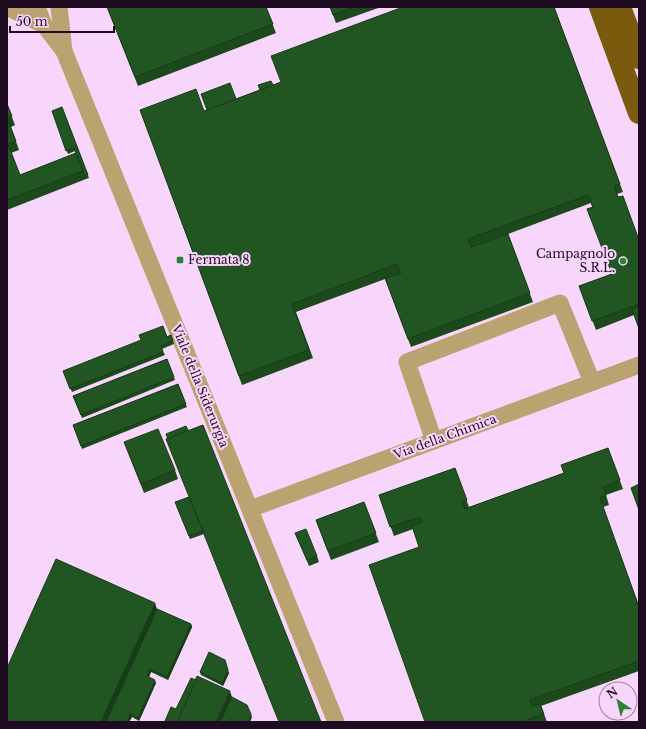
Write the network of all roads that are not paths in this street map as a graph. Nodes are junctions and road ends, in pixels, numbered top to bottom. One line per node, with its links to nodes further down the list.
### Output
1 (7, 7): 6 (street, Viale della Siderurgia)
2 (37, 7): 6 (street, Viale della Siderurgia)
3 (59, 7): 7 (street, Viale della Siderurgia)
4 (600, 7): 9 (highway)
5 (620, 7): 8 (highway)
6 (44, 25): 7 (street, Viale della Siderurgia)
7 (64, 51): 13 (street, Viale della Siderurgia)
8 (639, 58)
9 (639, 113)
10 (639, 365): 11 (street, Via della Chimica)
11 (592, 382): 12 (street, Via della Chimica); 12 (street)
12 (434, 441): 13 (street, Via della Chimica)
13 (250, 509): 14 (street, Viale della Siderurgia)
14 (336, 722)

